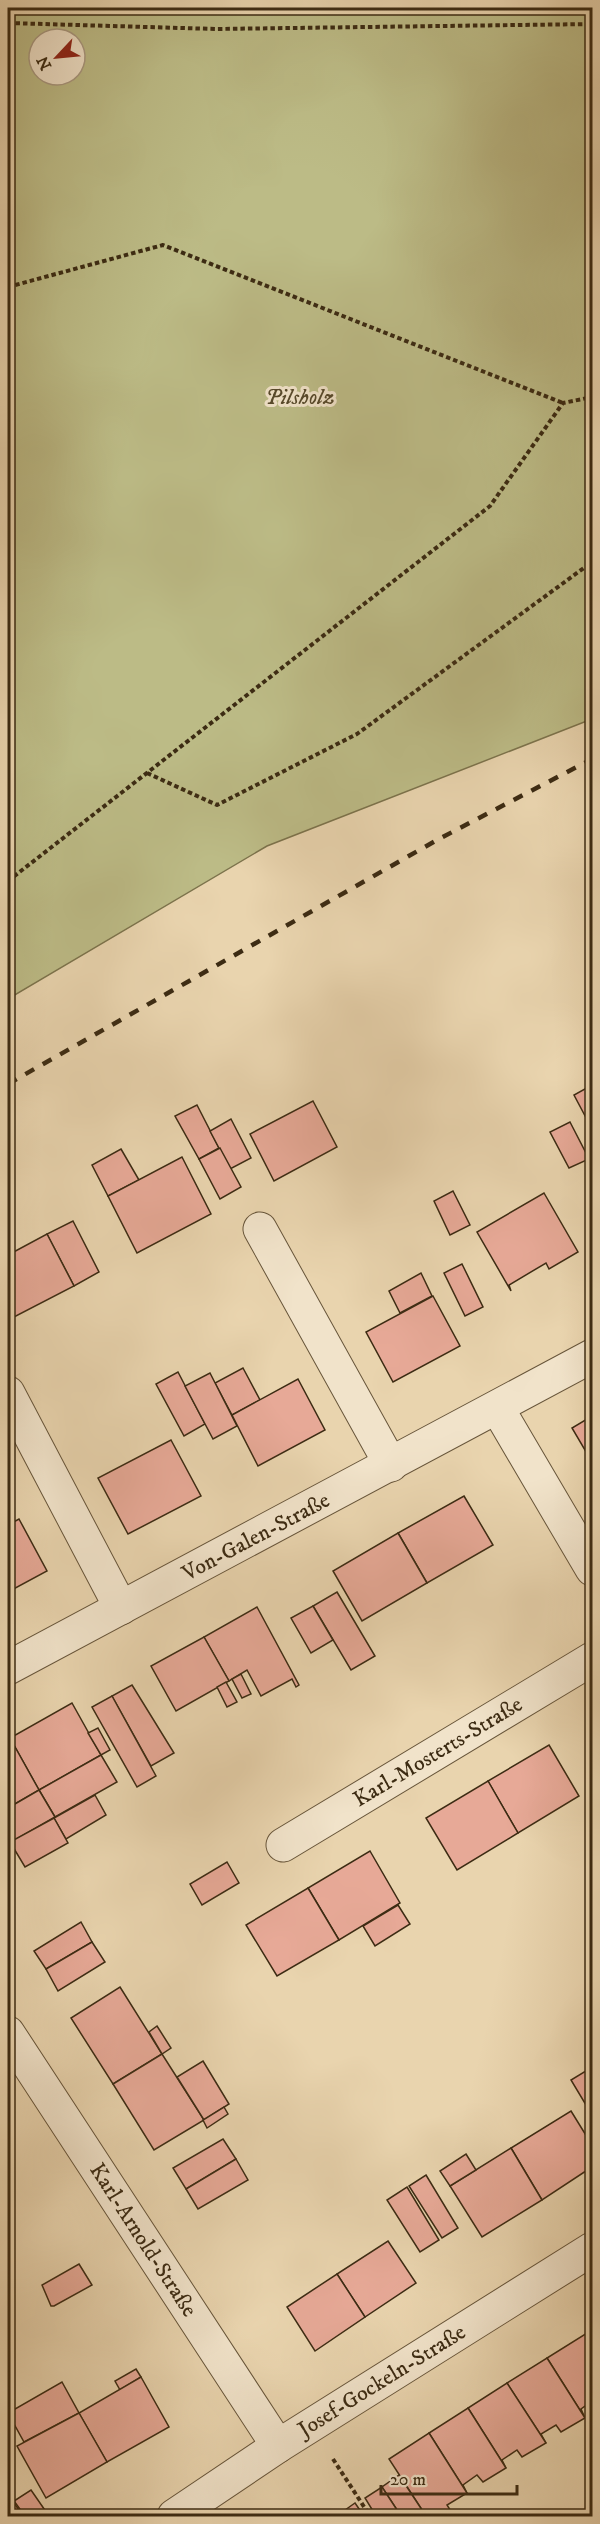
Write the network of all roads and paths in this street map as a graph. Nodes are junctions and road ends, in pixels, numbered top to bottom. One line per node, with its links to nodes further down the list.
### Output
1 (8, 23): 2 (path)
2 (592, 24)
3 (8, 287): 5 (path)
4 (592, 398): 5 (path)
5 (563, 403): 7 (path)
6 (592, 562): 7 (path)
7 (147, 773): 8 (path)
8 (8, 881)
9 (260, 1229): 13 (street)
10 (592, 1356): 12 (street, Von-Galen-Straße)
11 (8, 1393): 15 (street)
12 (498, 1409): 13 (street, Von-Galen-Straße); 14 (street)
13 (391, 1465): 15 (street, Von-Galen-Straße)
14 (592, 1569)
15 (121, 1608): 17 (street, Von-Galen-Straße)
16 (592, 1659): 18 (street, Karl-Mosterts-Straße)
17 (8, 1668)
18 (283, 1845)
19 (8, 2033): 22 (street, Karl-Arnold-Straße)
20 (592, 2249): 21 (street, Josef-Gockeln-Straße)
21 (312, 2425): 22 (street, Josef-Gockeln-Straße); 24 (path)
22 (278, 2446): 23 (street, Josef-Gockeln-Straße)
23 (174, 2517)
24 (370, 2517)

